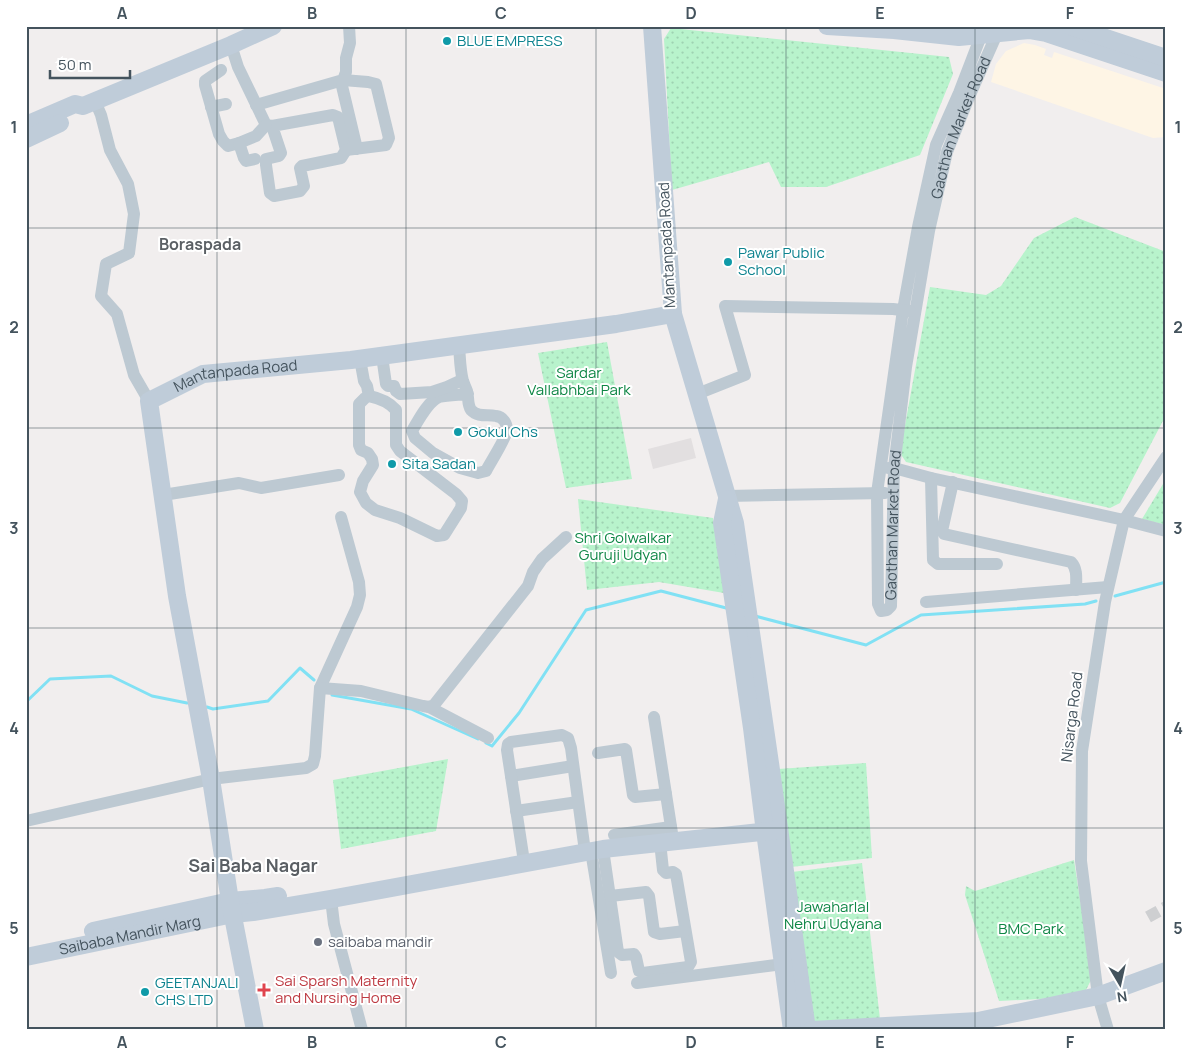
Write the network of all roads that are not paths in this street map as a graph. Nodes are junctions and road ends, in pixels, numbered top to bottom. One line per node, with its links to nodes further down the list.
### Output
1 (273, 26): 7 (street)
2 (349, 26): 11 (street)
3 (652, 26): 23 (street, Mantanpada Road)
4 (827, 26): 6 (street)
5 (1070, 26): 8 (street)
6 (1006, 29): 10 (street); 22 (street, Gaothan Market Road)
7 (231, 45): 12 (street); 14 (street)
8 (1166, 58)
9 (221, 70): 15 (street)
10 (1166, 73)
11 (343, 80): 14 (street); 20 (street); 20 (street)
12 (89, 104): 16 (street); 18 (street); 30 (street)
13 (226, 104): 15 (street)
14 (256, 104): 17 (street)
15 (211, 107): 19 (street)
16 (26, 125)
17 (269, 126): 19 (street); 20 (street); 20 (street)
18 (26, 139)
19 (239, 143): 21 (street)
20 (351, 150)
21 (255, 158)
22 (909, 310): 29 (street); 32 (street, Gaothan Market Road); 33 (street, Gaothan Market Road)
23 (673, 314): 24 (street, Mantanpada Road); 29 (street)
24 (459, 346): 25 (street, Mantanpada Road); 26 (street)
25 (369, 358): 26 (street); 27 (street); 30 (street, Mantanpada Road)
26 (462, 380): 28 (street)
27 (368, 391): 27 (street)
28 (468, 394): 28 (street)
29 (697, 394): 40 (street)
30 (149, 400): 39 (street)
31 (1166, 457): 42 (street, Nisarga Road)
32 (880, 468): 33 (street); 37 (street, Gaothan Market Road)
33 (894, 468): 35 (street); 38 (street, Gaothan Market Road)
34 (339, 475): 39 (street)
35 (932, 478): 36 (street); 45 (street)
36 (953, 482): 42 (street); 47 (street)
37 (877, 493): 38 (street); 38 (street, Gaothan Market Road); 40 (street)
38 (893, 494)
39 (163, 495): 56 (street)
40 (728, 496): 61 (street)
41 (341, 518): 49 (street)
42 (1124, 520): 43 (street); 46 (street, Nisarga Road)
43 (1166, 531)
44 (566, 538): 50 (street)
45 (997, 564)
46 (1108, 587): 47 (street); 75 (street, Nisarga Road)
47 (1076, 590): 48 (street)
48 (926, 602)
49 (320, 688): 50 (street); 56 (street)
50 (429, 707): 52 (street)
51 (654, 717): 57 (street)
52 (488, 738)
53 (598, 753): 57 (street)
54 (573, 766): 55 (street); 55 (street); 58 (street)
55 (511, 776): 59 (street)
56 (211, 779): 60 (street); 67 (street)
57 (666, 794): 62 (street)
58 (578, 802): 59 (street); 63 (street)
59 (516, 811): 64 (street)
60 (26, 821)
61 (771, 827): 62 (street); 71 (street); 79 (street)
62 (668, 834): 63 (street); 68 (street)
63 (603, 841): 64 (street); 65 (street); 66 (street); 73 (street)
64 (523, 854): 67 (street)
65 (610, 896): 68 (street); 68 (street)
66 (331, 899): 67 (street); 77 (street)
67 (232, 907): 69 (street, Saibaba Mandir Marg); 70 (street, Saibaba Mandir Marg); 76 (street)
68 (686, 931)
69 (26, 945)
70 (26, 957)
71 (783, 964): 74 (street); 78 (street)
72 (1166, 971): 75 (street)
73 (611, 973)
74 (638, 983)
75 (1098, 996): 80 (street); 81 (street, Nisarga Road)
76 (254, 1030)
77 (362, 1030)
78 (792, 1030)
79 (807, 1030)
80 (812, 1030)
81 (1108, 1030)

